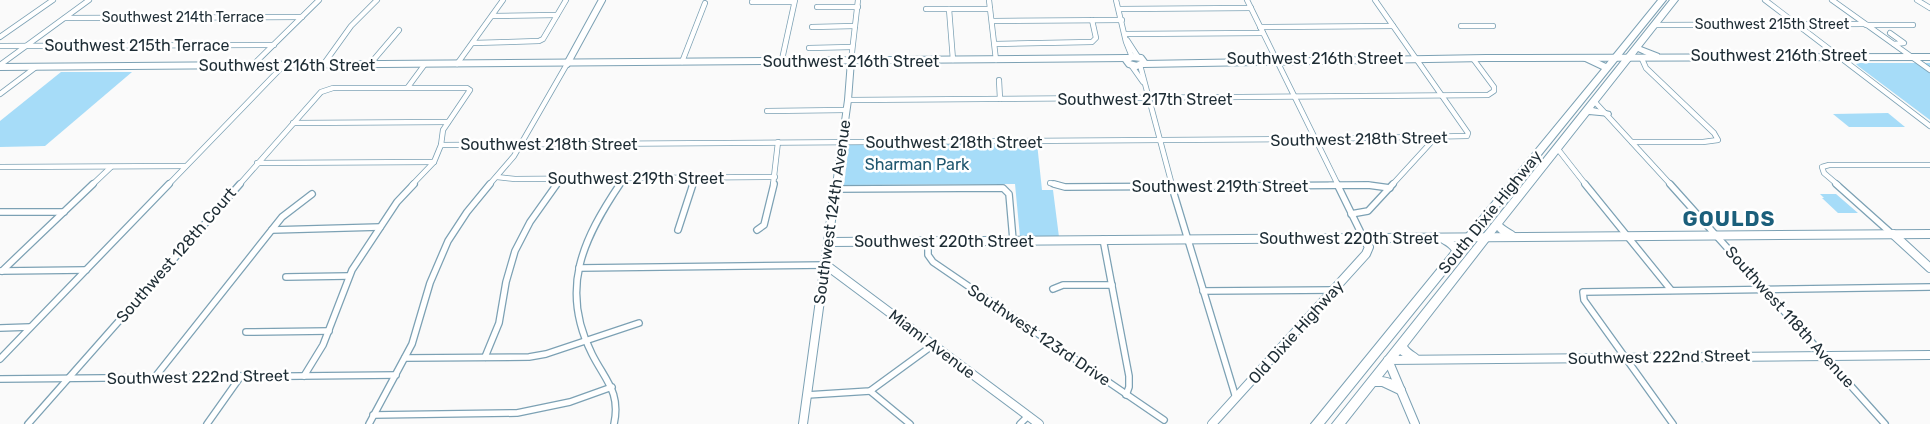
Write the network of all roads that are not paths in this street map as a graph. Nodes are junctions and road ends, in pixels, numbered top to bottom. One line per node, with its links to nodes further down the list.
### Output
1 (53, 0): 53 (street)
2 (89, 0): 33 (street)
3 (319, 0): 32 (street)
4 (377, 0): 88 (street)
5 (504, 0): 31 (street)
6 (566, 0): 30 (street)
7 (602, 0): 83 (street)
8 (858, 0): 22 (street, Southwest 124th Avenue)
9 (989, 0): 28 (street)
10 (1116, 0): 29 (street)
11 (1247, 0): 23 (street)
12 (1375, 0): 44 (street)
13 (1662, 0): 38 (highway, South Dixie Highway)
14 (1674, 0): 37 (highway, South Dixie Highway)
15 (1764, 0): 39 (street)
16 (1832, 0): 40 (street)
17 (1917, 0): 24 (street)
18 (752, 1): 19 (street); 25 (street)
19 (794, 1): 80 (street)
20 (706, 3): 78 (street)
21 (817, 7): 22 (street)
22 (858, 7): 43 (street, Southwest 124th Avenue)
23 (1251, 8): 29 (street); 48 (street)
24 (1930, 8)
25 (750, 9)
26 (926, 9): 27 (street)
27 (949, 9): 28 (street); 73 (street)
28 (990, 9): 36 (street)
29 (1119, 9): 35 (street)
30 (557, 15): 31 (street); 54 (street)
31 (492, 16): 54 (street)
32 (302, 17): 33 (street, Southwest 214th Terrace); 57 (street)
33 (65, 18): 59 (street)
34 (1092, 20): 35 (street); 36 (street); 55 (street)
35 (1122, 20): 52 (street)
36 (993, 21): 55 (street)
37 (1657, 22): 42 (street, Southwest 215th Street); 42 (street, Southwest 215th Street); 61 (highway, South Dixie Highway)
38 (1644, 23): 69 (highway, South Dixie Highway); 70 (highway)
39 (1795, 24): 40 (street, Southwest 215th Street); 42 (street, Southwest 215th Street); 66 (street)
40 (1865, 24): 41 (street, Southwest 215th Street); 56 (street)
41 (1913, 24)
42 (1679, 25)
43 (855, 26): 47 (street); 60 (street, Southwest 124th Avenue)
44 (1393, 26): 48 (street); 71 (street)
45 (1461, 26): 46 (street)
46 (1493, 26)
47 (812, 27)
48 (1260, 27): 50 (street)
49 (399, 30): 89 (street)
50 (1262, 33): 52 (street); 75 (street)
51 (1890, 33): 56 (street)
52 (1126, 34): 77 (street)
53 (0, 37)
54 (472, 43): 82 (street)
55 (995, 44): 74 (street)
56 (1894, 44): 64 (street)
57 (274, 45): 59 (street, Southwest 215th Terrace); 86 (street)
58 (0, 46): 59 (street, Southwest 215th Terrace)
59 (26, 46): 90 (street)
60 (852, 47): 62 (street); 79 (street, Southwest 124th Avenue)
61 (1636, 47): 63 (highway); 70 (highway, South Dixie Highway)
62 (809, 48)
63 (1656, 56): 66 (street, Southwest 216th Street); 70 (street, Southwest 216th Street)
64 (1910, 56): 65 (street, Southwest 216th Street); 66 (street, Southwest 216th Street); 93 (street)
65 (1930, 56)
66 (1839, 57): 72 (street, Southwest 216th Street); 111 (street)
67 (1486, 58): 68 (street, Southwest 216th Street); 71 (street, Southwest 216th Street); 76 (street, Southwest 216th Street)
68 (1586, 58): 69 (street, Southwest 216th Street); 92 (highway)
69 (1614, 58): 70 (street, Southwest 216th Street); 92 (highway, South Dixie Highway); 99 (highway)
70 (1628, 58): 72 (street, Southwest 216th Street); 99 (highway, South Dixie Highway)
71 (1415, 59): 75 (street, Southwest 216th Street); 76 (street, Southwest 216th Street); 98 (street)
72 (1642, 59): 117 (street)
73 (953, 60): 74 (street, Southwest 216th Street); 79 (street, Southwest 216th Street)
74 (996, 60): 77 (street, Southwest 216th Street); 85 (street)
75 (1276, 60): 77 (street, Southwest 216th Street); 100 (street)
76 (1474, 60): 98 (street, Southwest 217th Street)
77 (1135, 61): 85 (street, Southwest 216th Street); 95 (street); 95 (street)
78 (682, 62): 80 (street, Southwest 216th Street); 84 (street, Southwest 216th Street)
79 (851, 62): 80 (street, Southwest 216th Street); 85 (street, Southwest 216th Street); 103 (street, Southwest 124th Avenue)
80 (782, 63): 84 (street, Southwest 216th Street)
81 (425, 64): 82 (street, Southwest 216th Street); 89 (street, Southwest 216th Street); 96 (street)
82 (457, 64): 83 (street, Southwest 216th Street)
83 (567, 64): 84 (street, Southwest 216th Street); 118 (street)
84 (575, 64)
85 (936, 64)
86 (253, 65): 87 (street, Southwest 216th Street); 91 (street, Southwest 216th Street)
87 (284, 65): 88 (street, Southwest 216th Street); 125 (street)
88 (322, 65): 89 (street, Southwest 216th Street)
89 (370, 65)
90 (0, 66): 91 (street, Southwest 216th Street)
91 (36, 67): 97 (street)
92 (1606, 68): 107 (highway, South Dixie Highway)
93 (1930, 70)
94 (999, 80): 101 (street)
95 (1144, 83): 102 (street)
96 (408, 87): 109 (street); 110 (street, Southwest 128th Court)
97 (0, 94)
98 (1442, 96): 100 (street, Southwest 217th Street); 112 (street, Southwest 218th Street)
99 (1597, 97): 106 (highway, South Dixie Highway); 108 (street, Southwest 118th Avenue)
100 (1295, 98): 102 (street, Southwest 217th Street); 113 (street)
101 (1000, 99): 102 (street, Southwest 217th Street); 103 (street, Southwest 217th Street)
102 (1148, 99): 114 (street)
103 (848, 100): 104 (street, Southwest 124th Avenue)
104 (846, 110): 105 (street); 116 (street, Southwest 124th Avenue)
105 (767, 111)
106 (1585, 111): 108 (highway); 121 (highway, South Dixie Highway)
107 (1570, 112): 120 (highway, South Dixie Highway); 121 (highway)
108 (1607, 114): 117 (street, Southwest 118th Avenue)
109 (448, 122): 110 (street); 119 (street)
110 (293, 123): 123 (street, Southwest 128th Court)
111 (1930, 126)
112 (1435, 138): 113 (street, Southwest 218th Street); 136 (street)
113 (1315, 139): 114 (street, Southwest 218th Street); 134 (street)
114 (1160, 140): 116 (street, Southwest 218th Street); 135 (street)
115 (778, 142): 116 (street, Southwest 218th Street); 118 (street, Southwest 218th Street); 129 (street)
116 (842, 142): 137 (street, Southwest 124th Avenue)
117 (1632, 142): 151 (street, Southwest 118th Avenue)
118 (521, 144): 119 (street, Southwest 218th Street); 128 (street)
119 (441, 145): 122 (street)
120 (1542, 147): 121 (highway); 138 (highway, South Dixie Highway)
121 (1557, 148): 143 (highway, South Dixie Highway); 150 (street)
122 (434, 162): 123 (street); 144 (street)
123 (257, 163): 200 (street, Southwest 128th Court)
124 (1930, 165): 148 (street)
125 (186, 166): 126 (street); 166 (street)
126 (111, 167): 127 (street); 141 (street)
127 (0, 168)
128 (497, 177): 130 (street, Southwest 219th Street); 191 (street)
129 (774, 177): 132 (street, Southwest 219th Street); 147 (street)
130 (561, 178): 131 (street, Southwest 219th Street); 189 (street)
131 (624, 178): 132 (street, Southwest 219th Street); 164 (street)
132 (695, 178): 146 (street)
133 (1050, 184): 135 (street, Southwest 219th Street)
134 (1337, 186): 135 (street, Southwest 219th Street); 136 (street, Southwest 219th Street); 142 (street)
135 (1172, 187): 156 (street)
136 (1390, 188): 142 (street)
137 (836, 189): 159 (street); 161 (street, Southwest 124th Avenue)
138 (1507, 190): 153 (highway, South Dixie Highway); 154 (highway)
139 (312, 194): 145 (street)
140 (0, 212): 141 (street)
141 (65, 212): 167 (street)
142 (1351, 214): 152 (street)
143 (1497, 224): 154 (highway, South Dixie Highway); 155 (highway)
144 (380, 227): 145 (street); 168 (street)
145 (272, 230): 199 (street)
146 (678, 230)
147 (757, 230)
148 (1892, 234): 149 (street, Southwest 220th Street); 151 (street, Southwest 220th Street); 165 (street)
149 (1930, 234)
150 (1627, 236): 151 (street, Southwest 220th Street); 155 (street, Southwest 220th Street); 175 (street)
151 (1718, 236): 173 (street, Southwest 118th Avenue)
152 (1363, 237): 156 (street, Southwest 220th Street); 157 (street, Southwest 220th Street); 174 (street, Old Dixie Highway)
153 (1469, 237): 154 (street, Southwest 220th Street); 157 (street, Southwest 220th Street); 162 (highway, South Dixie Highway); 177 (highway)
154 (1486, 237): 155 (street, Southwest 220th Street); 177 (highway, South Dixie Highway)
155 (1514, 237)
156 (1187, 238): 158 (street, Southwest 220th Street); 176 (street)
157 (1440, 238): 162 (highway)
158 (1103, 239): 159 (street, Southwest 220th Street); 170 (street)
159 (1013, 240): 160 (street, Southwest 220th Street)
160 (928, 241): 161 (street, Southwest 220th Street); 207 (street, Southwest 123rd Drive)
161 (829, 242): 163 (street, Southwest 124th Avenue)
162 (1458, 252): 178 (highway, South Dixie Highway)
163 (826, 265): 164 (street); 185 (street, Miami Avenue); 206 (street, Southwest 124th Avenue)
164 (579, 268): 184 (street)
165 (1930, 268)
166 (86, 270): 167 (street); 181 (street)
167 (1, 271)
168 (348, 276): 169 (street); 182 (street)
169 (286, 277)
170 (1112, 285): 172 (street); 207 (street)
171 (1930, 287): 173 (street)
172 (1053, 289)
173 (1765, 289): 175 (street); 188 (street, Southwest 118th Avenue)
174 (1335, 290): 176 (street); 208 (street, Old Dixie Highway)
175 (1671, 290): 190 (street)
176 (1203, 291): 208 (street)
177 (1442, 292): 186 (highway, South Dixie Highway)
178 (1417, 301): 193 (highway); 195 (highway, South Dixie Highway)
179 (639, 323): 184 (street)
180 (0, 328): 181 (street)
181 (30, 328): 192 (street)
182 (329, 331): 183 (street); 198 (street)
183 (246, 332)
184 (586, 341): 189 (street); 203 (street)
185 (933, 344): 205 (street); 210 (street, Miami Avenue)
186 (1400, 346): 193 (highway, South Dixie Highway); 194 (highway)
187 (1930, 354): 188 (street, Southwest 222nd Street)
188 (1825, 355): 190 (street, Southwest 222nd Street); 225 (street, Southwest 118th Avenue)
189 (486, 357): 191 (street)
190 (1625, 357): 194 (street, Southwest 222nd Street); 224 (street)
191 (405, 358): 196 (street)
192 (0, 359)
193 (1388, 360): 194 (street, Southwest 222nd Street); 195 (highway); 202 (highway, South Dixie Highway); 204 (street)
194 (1415, 360)
195 (1367, 362): 221 (highway, South Dixie Highway)
196 (396, 375): 198 (street, Southwest 222nd Street); 209 (street)
197 (241, 376): 198 (street, Southwest 222nd Street); 199 (street, Southwest 222nd Street); 213 (street)
198 (304, 376)
199 (155, 377): 200 (street, Southwest 222nd Street)
200 (68, 378): 201 (street, Southwest 222nd Street); 212 (street, Southwest 128th Court)
201 (0, 379)
202 (1371, 382): 204 (highway); 222 (highway, South Dixie Highway)
203 (612, 387): 209 (street); 215 (street)
204 (1399, 389): 223 (street)
205 (870, 391): 206 (street); 217 (street)
206 (807, 395): 216 (street, Southwest 124th Avenue)
207 (1126, 395): 211 (street, Southwest 123rd Drive)
208 (1236, 398): 220 (street, Old Dixie Highway)
209 (373, 415): 214 (street)
210 (1028, 416): 218 (street); 219 (street, Miami Avenue)
211 (1164, 420)
212 (28, 424)
213 (207, 424)
214 (369, 424)
215 (614, 424)
216 (803, 424)
217 (910, 424)
218 (1020, 424)
219 (1039, 424)
220 (1212, 424)
221 (1317, 424)
222 (1338, 424)
223 (1415, 424)
224 (1673, 424)
225 (1885, 424)

